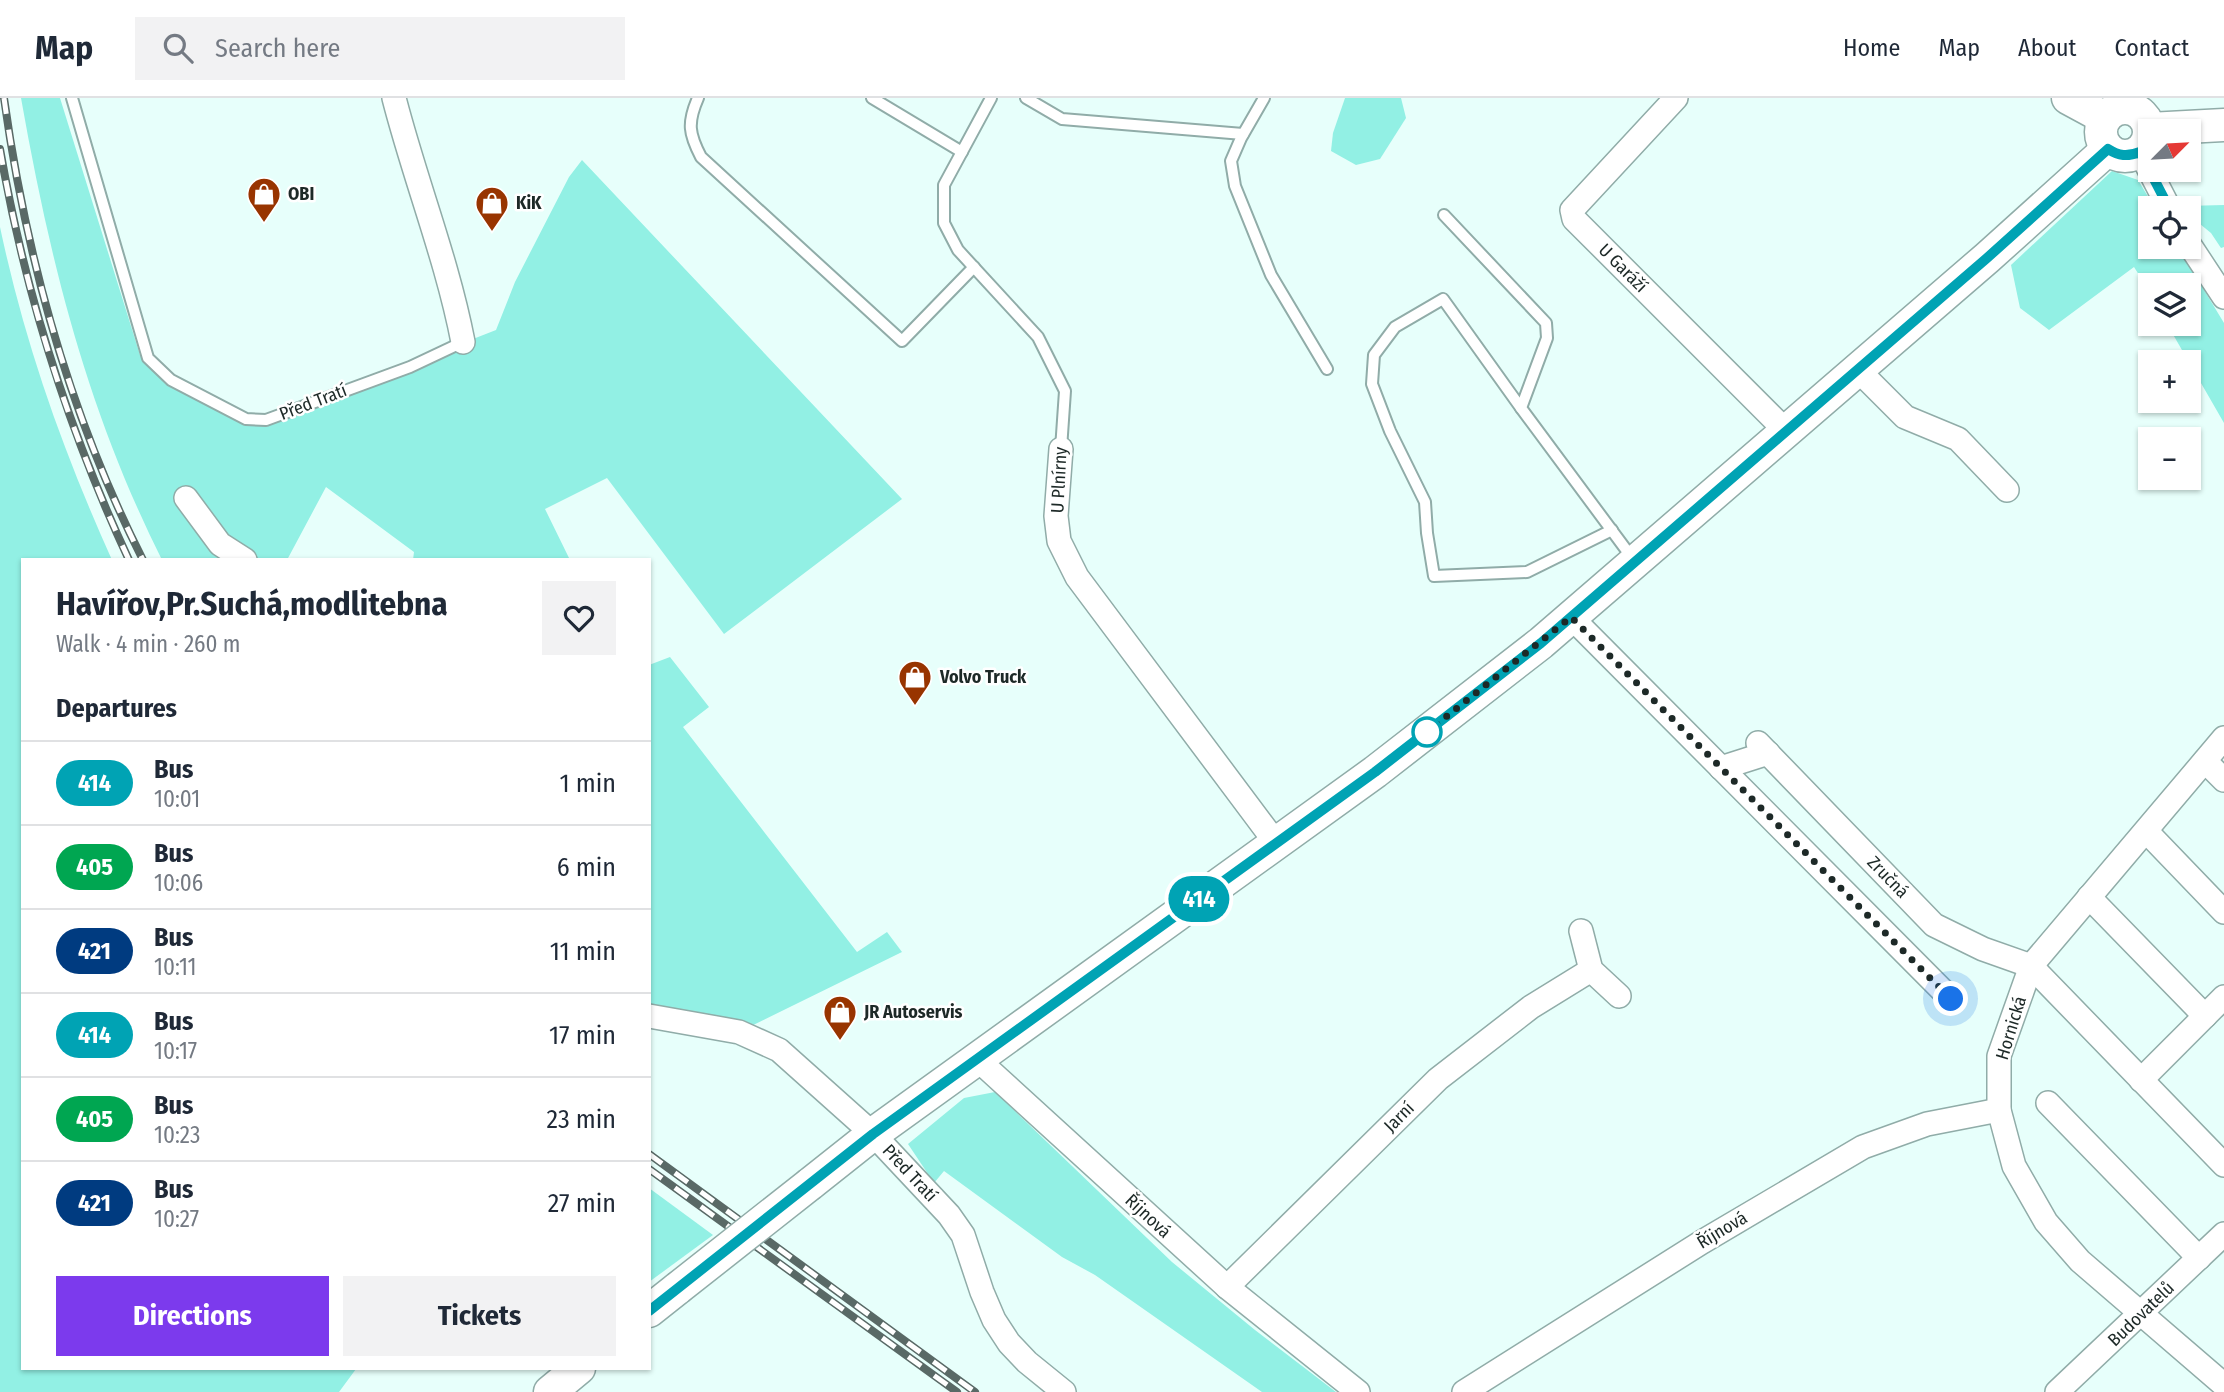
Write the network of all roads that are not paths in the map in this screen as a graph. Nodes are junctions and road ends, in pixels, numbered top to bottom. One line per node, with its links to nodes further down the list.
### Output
1 (72, 98): 22 (lane, Před Tratí)
2 (394, 98): 22 (street, Před Tratí)
3 (698, 98): 20 (lane)
4 (872, 98): 17 (lane)
5 (991, 98): 17 (lane, U Plnírny)
6 (1027, 98): 14 (lane)
7 (1676, 98): 26 (street, U Garáží)
8 (2068, 98): 10 (street)
9 (1262, 99): 14 (lane)
10 (2105, 118): 11 (street); 16 (street)
11 (2145, 119)
12 (2224, 125): 13 (street)
13 (2202, 129)
14 (1243, 134): 23 (lane)
15 (2138, 146): 16 (street)
16 (2108, 149): 24 (street)
17 (962, 152): 20 (lane, U Plnírny)
18 (1444, 215): 25 (lane)
19 (2199, 259): 21 (street)
20 (974, 267): 27 (lane, U Plnírny)
21 (2224, 297)
22 (463, 342)
23 (1327, 369)
24 (1858, 370): 26 (street); 28 (street)
25 (1521, 408): 30 (lane); 30 (lane)
26 (1787, 431): 32 (street)
27 (1061, 449): 39 (street, U Plnírny)
28 (2007, 490)
29 (186, 498): 31 (street)
30 (1612, 530): 32 (lane)
31 (242, 558)
32 (1635, 562): 33 (street)
33 (1571, 617): 36 (street); 39 (street)
34 (2224, 738): 35 (street, Hornická)
35 (2205, 761): 37 (street); 38 (street, Hornická)
36 (1721, 768): 43 (street, Zručná); 47 (street)
37 (2224, 780)
38 (2147, 831): 40 (street, Hornická); 41 (street)
39 (1276, 844): 50 (street)
40 (2089, 897): 43 (street, Hornická); 49 (street)
41 (2224, 912)
42 (1581, 931): 44 (street)
43 (2031, 966): 51 (street); 53 (street, Hornická)
44 (1591, 970): 45 (street); 58 (street, Jarní)
45 (1619, 996)
46 (2224, 997): 49 (street)
47 (1951, 999)
48 (651, 1016): 54 (street, Před Tratí)
49 (2205, 1016): 51 (street)
50 (977, 1059): 54 (street); 58 (street, Říjnová)
51 (2141, 1080): 55 (street)
52 (2048, 1102): 57 (street)
53 (1999, 1111): 60 (street, Hornická); 66 (street, Říjnová)
54 (873, 1134): 59 (street, bridge); 64 (street, Před Tratí)
55 (2224, 1165)
56 (2224, 1234): 57 (street, Budovatelů)
57 (2199, 1258): 60 (street, Budovatelů)
58 (1227, 1287): 65 (street, Říjnová)
59 (651, 1309)
60 (2142, 1314): 62 (street, Hornická); 67 (street, Budovatelů)
61 (577, 1370): 63 (street)
62 (2224, 1385)
63 (550, 1392)
64 (1064, 1392)
65 (1357, 1392)
66 (1464, 1392)
67 (2057, 1392)

